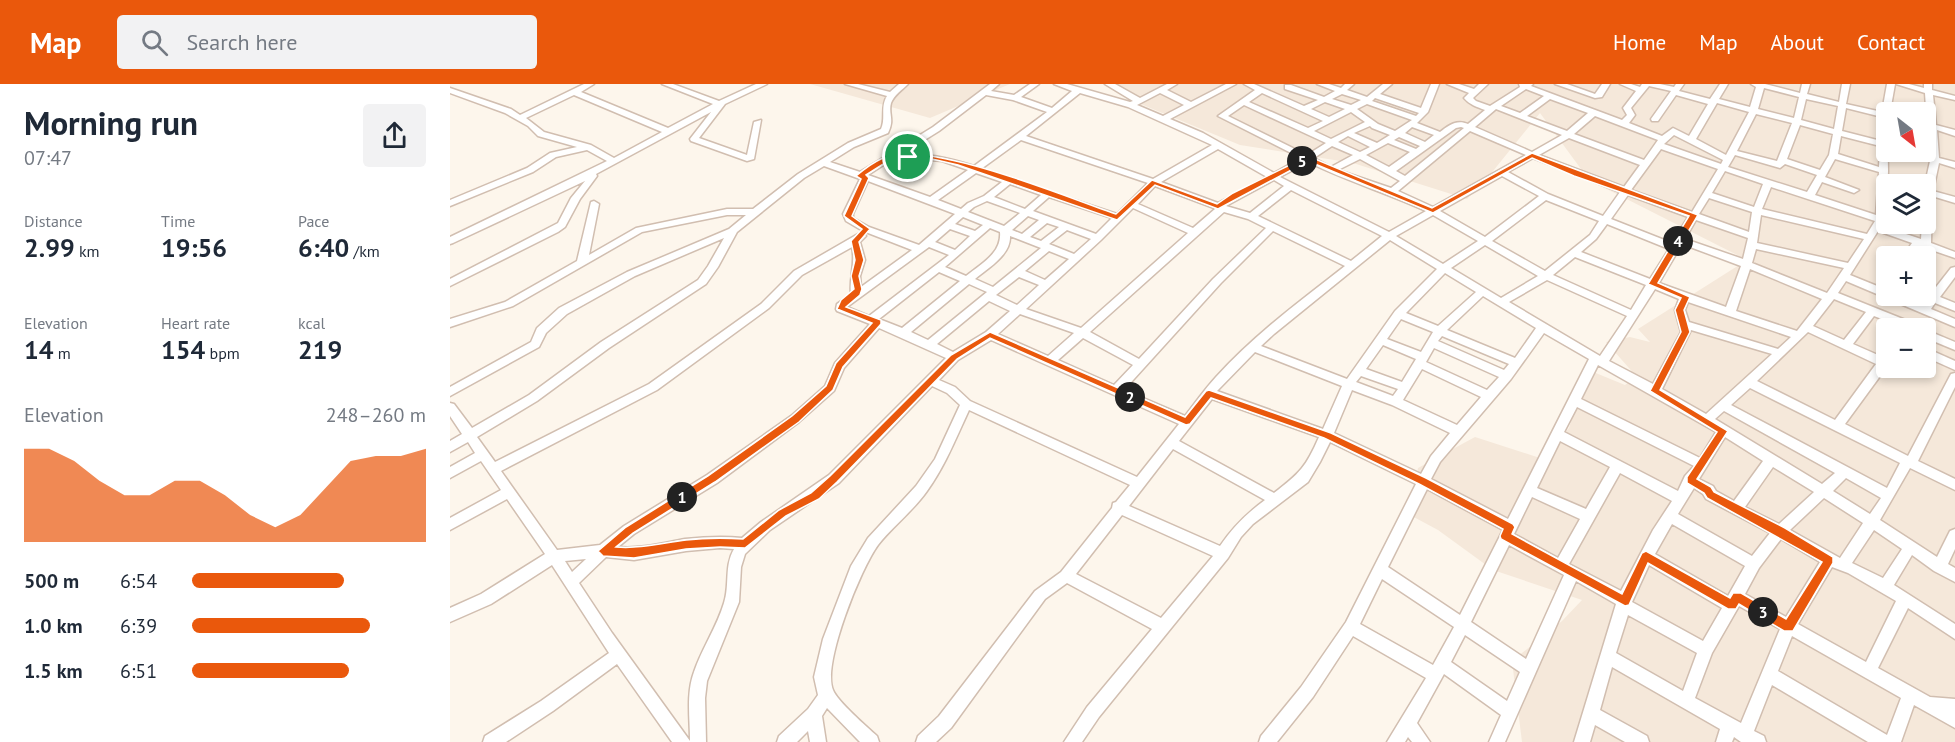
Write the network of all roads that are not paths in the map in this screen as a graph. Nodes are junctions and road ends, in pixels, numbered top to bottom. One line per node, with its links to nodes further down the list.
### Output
1 (590, 84): 38 (street)
2 (666, 84): 54 (street)
3 (762, 84): 54 (street)
4 (849, 84): 41 (street)
5 (904, 84): 41 (street)
6 (995, 84): 39 (street)
7 (1035, 84): 45 (street)
8 (1058, 84): 34 (street)
9 (1173, 84): 35 (street)
10 (1232, 84): 55 (street)
11 (1248, 84): 36 (street)
12 (1321, 84): 37 (street)
13 (1350, 84): 37 (street)
14 (1388, 84): 48 (street)
15 (1432, 84): 68 (street)
16 (1451, 84): 40 (street)
17 (1484, 84): 40 (street)
18 (1560, 84): 19 (street)
19 (1606, 84)
20 (1624, 84): 30 (street)
21 (1724, 84): 49 (street)
22 (1806, 84): 44 (street)
23 (1846, 84): 56 (street)
24 (1891, 84): 51 (street)
25 (1900, 84): 31 (street)
26 (1114, 85): 52 (street)
27 (1524, 85): 43 (street); 57 (street)
28 (1759, 85): 44 (street); 59 (street)
29 (1291, 86): 42 (street); 47 (street)
30 (1646, 86): 32 (street); 74 (street)
31 (1929, 88): 46 (street)
32 (1676, 89): 49 (street); 69 (street)
33 (450, 90): 66 (street)
34 (1078, 90): 52 (street); 61 (street)
35 (1160, 90): 52 (street); 55 (street)
36 (1261, 90): 42 (street); 50 (street)
37 (1342, 91): 47 (street); 48 (street)
38 (575, 92): 66 (street); 77 (street)
39 (985, 92): 45 (street); 103 (street)
40 (1475, 92): 57 (street)
41 (891, 95): 107 (street)
42 (1274, 96): 53 (street)
43 (1550, 96): 62 (street); 65 (street)
44 (1805, 96): 56 (street); 71 (street)
45 (1015, 98): 61 (street)
46 (1955, 98)
47 (1325, 99): 58 (street); 60 (street)
48 (1370, 99): 58 (street); 68 (street)
49 (1713, 101): 59 (street); 87 (street)
50 (1243, 102): 63 (street); 100 (street)
51 (1888, 102)
52 (1136, 103): 70 (street)
53 (1287, 103): 60 (street); 63 (street)
54 (721, 104): 72 (street); 77 (street)
55 (1190, 105): 70 (street)
56 (1843, 105): 64 (street); 79 (street)
57 (1493, 107): 65 (street); 75 (street)
58 (1351, 108): 67 (street); 73 (street)
59 (1753, 109): 71 (street); 99 (street)
60 (1303, 110): 67 (street)
61 (1053, 111): 86 (street)
62 (1594, 112): 74 (street); 83 (street)
63 (1269, 113): 80 (street)
64 (1876, 113)
65 (1521, 116): 83 (street)
66 (520, 118): 84 (street)
67 (1330, 118): 78 (street); 80 (street)
68 (1417, 118): 82 (street); 85 (street)
69 (1655, 119)
70 (1162, 120): 91 (street)
71 (1797, 121): 79 (street); 104 (street)
72 (758, 122)
73 (1370, 123): 78 (street); 85 (street)
74 (1624, 123): 89 (street)
75 (1471, 127): 82 (street); 97 (street); 121 (street)
76 (1936, 128): 81 (street)
77 (668, 131): 105 (street)
78 (1351, 131): 88 (street); 93 (street)
79 (1839, 131): 90 (street); 98 (street)
80 (1307, 132): 88 (street)
81 (1955, 133)
82 (1440, 135): 92 (street)
83 (1568, 135): 97 (street); 108 (street)
84 (547, 136): 94 (street); 102 (street)
85 (1393, 136): 92 (street); 93 (street); 95 (street)
86 (1020, 137): 112 (street); 123 (street)
87 (1691, 140): 89 (street); 99 (street)
88 (1331, 142): 96 (street); 100 (street)
89 (1661, 142): 108 (street); 110 (street)
90 (1876, 142)
91 (1218, 145): 118 (street); 123 (street)
92 (1426, 145): 95 (street)
93 (1376, 146): 96 (street)
94 (588, 147): 102 (street); 105 (street)
95 (1417, 152): 114 (street)
96 (1359, 155): 113 (street); 114 (street)
97 (1532, 155): 116 (street); 128 (street)
98 (1833, 155): 115 (street); 119 (street)
99 (1730, 156): 104 (street); 110 (street)
100 (1308, 158): 113 (street); 118 (street)
101 (1936, 159): 109 (street)
102 (544, 160): 138 (street)
103 (886, 160): 112 (street); 120 (street)
104 (1782, 160): 119 (street)
105 (613, 161): 111 (street)
106 (1885, 162): 115 (street)
107 (825, 163): 120 (street); 145 (street)
108 (1646, 164): 128 (street)
109 (1955, 165)
110 (1722, 169): 124 (street); 130 (street)
111 (598, 170): 126 (street); 139 (street)
112 (975, 170): 122 (street); 137 (street)
113 (1331, 170): 129 (street)
114 (1390, 171): 121 (street)
115 (1884, 171): 117 (street)
116 (1501, 172): 134 (street); 143 (street)
117 (1884, 174)
118 (1272, 176): 125 (street); 142 (street)
119 (1821, 176): 127 (street); 133 (street)
120 (863, 177): 137 (street); 159 (street)
121 (1406, 180): 129 (street)
122 (1009, 181): 132 (street); 135 (street)
123 (1154, 182): 141 (street); 142 (street)
124 (1768, 183): 133 (street); 144 (street)
125 (1290, 186): 150 (street); 166 (street)
126 (556, 190): 139 (street); 170 (street)
127 (1854, 190)
128 (1627, 191): 148 (street); 152 (street)
129 (1392, 192): 143 (street)
130 (1707, 194): 144 (street); 148 (street)
131 (1936, 194): 136 (street)
132 (1046, 195): 146 (street); 149 (street)
133 (1810, 195): 153 (street)
134 (1545, 196): 152 (street); 172 (street)
135 (987, 198): 146 (street); 147 (street)
136 (1955, 200)
137 (931, 201): 147 (street)
138 (450, 203)
139 (573, 203): 193 (street)
140 (594, 204): 183 (street)
141 (1131, 204): 149 (street); 162 (street)
142 (1220, 208): 150 (street); 162 (street)
143 (1433, 211): 166 (street); 172 (street)
144 (1757, 211): 167 (street); 173 (street)
145 (753, 212): 160 (street); 183 (street)
146 (1025, 212): 151 (street); 161 (street)
147 (963, 214): 154 (street); 155 (street)
148 (1694, 215): 173 (street); 175 (street)
149 (1117, 217): 169 (street)
150 (1251, 217): 157 (street)
151 (1044, 220): 156 (street); 168 (street)
152 (1606, 221): 175 (street); 179 (street)
153 (1876, 223)
154 (989, 224): 161 (street); 165 (street)
155 (949, 225): 165 (street); 176 (street)
156 (1065, 227): 169 (street); 177 (street)
157 (1272, 227): 185 (street); 240 (street)
158 (1876, 228): 167 (street)
159 (866, 229): 171 (street); 176 (street)
160 (732, 231): 252 (street); 266 (street)
161 (1005, 231): 168 (street); 192 (street)
162 (1194, 232): 221 (street)
163 (1902, 234): 174 (street)
164 (1924, 234): 174 (street)
165 (977, 235): 180 (street)
166 (1389, 236): 185 (street); 187 (street)
167 (1869, 237): 189 (street)
168 (1023, 238): 177 (street)
169 (1098, 238): 182 (street)
170 (450, 241)
171 (855, 241): 198 (street); 275 (street)
172 (1485, 241): 187 (street); 191 (street)
173 (1752, 241): 184 (street); 189 (street)
174 (1923, 243): 178 (street); 181 (street)
175 (1677, 244): 184 (street); 195 (street)
176 (924, 246): 180 (street); 198 (street)
177 (1045, 246): 182 (street); 190 (street)
178 (1920, 246)
179 (1574, 253): 191 (street); 195 (street)
180 (956, 254): 186 (street)
181 (1955, 255)
182 (1075, 258): 194 (street)
183 (582, 262): 216 (street)
184 (1746, 264): 201 (street); 211 (street)
185 (1353, 266): 231 (street)
186 (938, 268): 192 (street); 215 (street)
187 (1444, 268): 197 (street); 212 (street)
188 (1955, 270): 200 (street)
189 (1846, 271): 196 (street); 201 (street)
190 (1017, 273): 194 (street); 199 (street)
191 (1546, 276): 204 (street); 213 (street)
192 (968, 282): 199 (street); 223 (street)
193 (450, 283)
194 (1045, 284): 208 (street)
195 (1653, 284): 202 (street); 213 (street)
196 (1876, 286)
197 (1483, 291): 204 (street); 220 (street)
198 (856, 293): 215 (street)
199 (991, 293): 208 (street); 228 (street)
200 (1936, 295)
201 (1830, 296): 210 (street); 222 (street)
202 (1685, 297): 211 (street); 218 (street)
203 (1936, 299): 207 (street)
204 (1502, 302): 219 (street)
205 (1916, 306): 209 (street)
206 (1927, 306): 209 (street)
207 (1955, 307)
208 (1016, 309): 221 (street); 224 (street)
209 (1924, 310): 217 (street)
210 (1872, 311): 214 (street); 229 (street)
211 (1730, 312): 222 (street)
212 (1399, 314): 220 (street); 226 (street)
213 (1634, 315): 236 (street)
214 (1889, 318)
215 (875, 321): 223 (street); 299 (street)
216 (450, 323)
217 (1955, 323)
218 (1686, 325): 232 (street); 251 (street)
219 (1542, 327): 236 (street); 239 (street)
220 (1439, 331): 227 (street); 239 (street)
221 (1082, 332): 238 (street); 240 (street)
222 (1802, 332): 229 (street); 232 (street)
223 (903, 333): 228 (street)
224 (990, 335): 233 (street); 238 (street)
225 (1936, 338): 230 (street)
226 (1380, 340): 235 (street); 242 (street)
227 (1433, 343): 235 (street); 243 (street)
228 (929, 345): 233 (street)
229 (1846, 346): 237 (street)
230 (1955, 346)
231 (1253, 347): 248 (street); 253 (street)
232 (1780, 354): 247 (street)
233 (954, 357): 246 (street)
234 (1936, 357): 241 (street)
235 (1421, 360): 249 (street); 254 (street)
236 (1598, 360): 251 (street); 255 (street)
237 (1876, 360)
238 (1050, 361): 250 (street)
239 (1517, 363): 243 (street)
240 (1140, 364): 250 (street)
241 (1955, 366)
242 (1358, 371): 248 (street); 249 (street)
243 (1507, 376): 254 (street)
244 (1876, 376): 262 (street)
245 (1955, 376): 272 (street)
246 (931, 381): 257 (street); 297 (street)
247 (1749, 382): 258 (street); 262 (street)
248 (1349, 384): 256 (street); 267 (street)
249 (1404, 387): 256 (street)
250 (1116, 391): 261 (street)
251 (1655, 391): 260 (street)
252 (450, 392)
253 (1209, 393): 261 (street); 267 (street)
254 (1490, 396): 264 (street)
255 (1573, 400): 265 (street); 273 (street)
256 (1396, 402): 264 (street)
257 (966, 404): 280 (street); 329 (street)
258 (1724, 406): 260 (street); 276 (street)
259 (450, 407): 266 (street)
260 (1707, 420): 263 (street)
261 (1186, 422): 268 (street)
262 (1837, 426): 272 (street)
263 (1723, 431): 271 (street); 273 (street)
264 (1460, 432): 279 (street)
265 (1557, 434): 274 (street); 282 (street)
266 (470, 435): 269 (street); 270 (street)
267 (1327, 435): 279 (street); 287 (street)
268 (1171, 442): 280 (street); 287 (street)
269 (450, 447)
270 (483, 454): 275 (street); 277 (street)
271 (1771, 460): 283 (street); 289 (street)
272 (1910, 462): 281 (street); 285 (street)
273 (1701, 464): 278 (street)
274 (1617, 466): 286 (street); 290 (street)
275 (493, 468): 284 (street)
276 (1845, 471): 283 (street); 285 (street)
277 (450, 473)
278 (1690, 480): 286 (street); 289 (street)
279 (1423, 481): 294 (street); 307 (street)
280 (1138, 483): 288 (street)
281 (1955, 485)
282 (1529, 490): 290 (street); 294 (street)
283 (1823, 491): 292 (street); 295 (street)
284 (509, 492): 293 (street); 301 (street)
285 (1889, 496): 292 (street)
286 (1679, 498): 291 (street)
287 (1276, 500): 300 (street)
288 (1118, 507): 300 (street); 309 (street)
289 (1737, 508): 295 (street)
290 (1587, 516): 308 (street)
291 (1669, 516): 302 (street); 304 (street)
292 (1871, 522): 298 (street); 305 (street)
293 (450, 524)
294 (1507, 532): 308 (street); 317 (street)
295 (1781, 532): 303 (street); 304 (street)
296 (1955, 535): 306 (street)
297 (745, 544): 299 (street); 342 (street)
298 (1910, 547): 306 (street); 312 (street)
299 (603, 551): 301 (street); 311 (street)
300 (1223, 554): 318 (street)
301 (554, 556): 311 (street); 316 (street)
302 (1646, 556): 314 (street); 315 (street)
303 (1829, 560): 305 (street); 320 (street)
304 (1754, 564): 314 (street)
305 (1842, 566): 312 (street)
306 (1939, 567): 310 (street)
307 (1379, 569): 317 (street); 319 (street)
308 (1566, 570): 315 (street); 326 (street)
309 (1066, 576): 318 (street); 346 (street)
310 (1955, 576)
311 (571, 582): 323 (street)
312 (1885, 587): 313 (street)
313 (1905, 598): 321 (street); 327 (street)
314 (1734, 601): 320 (street); 322 (street)
315 (1624, 603): 322 (street); 324 (street)
316 (450, 615)
317 (1463, 623): 325 (street); 326 (street)
318 (1163, 627): 347 (street)
319 (1351, 627): 325 (street); 348 (street)
320 (1788, 627): 327 (street); 328 (street)
321 (1955, 632)
322 (1706, 650): 331 (street)
323 (619, 654): 340 (street); 341 (street)
324 (1607, 656): 331 (street); 333 (street)
325 (1439, 670): 334 (street); 337 (street)
326 (1530, 670): 334 (street)
327 (1869, 671): 330 (street)
328 (1770, 675): 339 (street); 354 (street)
329 (826, 696): 335 (street); 345 (street)
330 (1917, 698): 332 (street); 336 (street); 355 (street)
331 (1686, 702): 338 (street)
332 (1955, 707)
333 (1590, 712): 352 (street); 353 (street)
334 (1511, 713): 351 (street)
335 (814, 715): 343 (street); 344 (street)
336 (1955, 720)
337 (1408, 724): 349 (street); 350 (street)
338 (1727, 734): 339 (street)
339 (1751, 738)
340 (491, 742)
341 (682, 742)
342 (698, 742)
343 (784, 742)
344 (818, 742)
345 (871, 742)
346 (924, 742)
347 (1072, 742)
348 (1267, 742)
349 (1395, 742)
350 (1422, 742)
351 (1497, 742)
352 (1582, 742)
353 (1641, 742)
354 (1883, 742)
355 (1893, 742)

